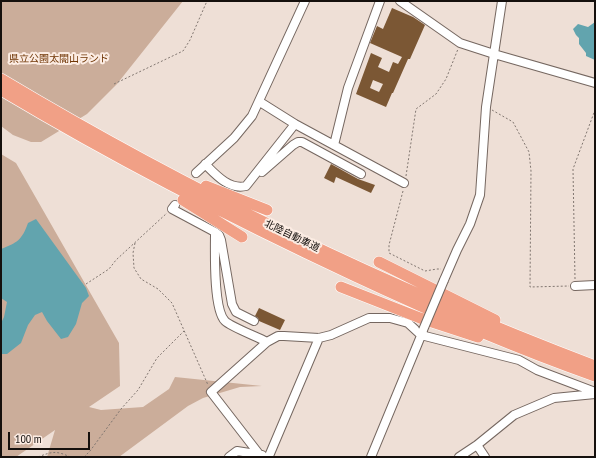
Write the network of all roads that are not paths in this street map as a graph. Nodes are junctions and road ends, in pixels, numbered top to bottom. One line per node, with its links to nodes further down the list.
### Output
1 (306, 1): 9 (street)
2 (380, 1): 13 (street)
3 (400, 1): 5 (street)
4 (502, 1): 5 (street)
5 (494, 54): 7 (street); 28 (street, bridge)
6 (1, 79): 12 (highway, 北陸自動車道)
7 (595, 83)
8 (1, 90): 10 (highway, 北陸自動車道)
9 (260, 102): 11 (street); 14 (street)
10 (39, 113): 22 (highway); 32 (highway, 北陸自動車道)
11 (295, 124): 13 (street); 15 (street)
12 (104, 138): 20 (highway); 31 (highway, 北陸自動車道)
13 (334, 145): 18 (street)
14 (205, 164): 15 (street); 16 (street)
15 (258, 172): 17 (street)
16 (196, 173)
17 (361, 174)
18 (404, 183)
19 (174, 207): 21 (street)
20 (267, 210)
21 (215, 232): 27 (street); 30 (street)
22 (242, 238)
23 (379, 262): 31 (highway)
24 (595, 285): 25 (street)
25 (575, 286)
26 (341, 287): 32 (highway)
27 (254, 321)
28 (422, 332): 29 (street); 34 (street); 39 (street)
29 (319, 338): 30 (street); 38 (street)
30 (267, 342): 36 (street)
31 (595, 366)
32 (574, 369): 33 (highway, 北陸自動車道)
33 (595, 376)
34 (595, 393): 35 (street)
35 (477, 445): 40 (street); 41 (street)
36 (259, 454): 37 (street); 38 (street)
37 (229, 457)
38 (271, 457)
39 (371, 457)
40 (459, 457)
41 (485, 457)

